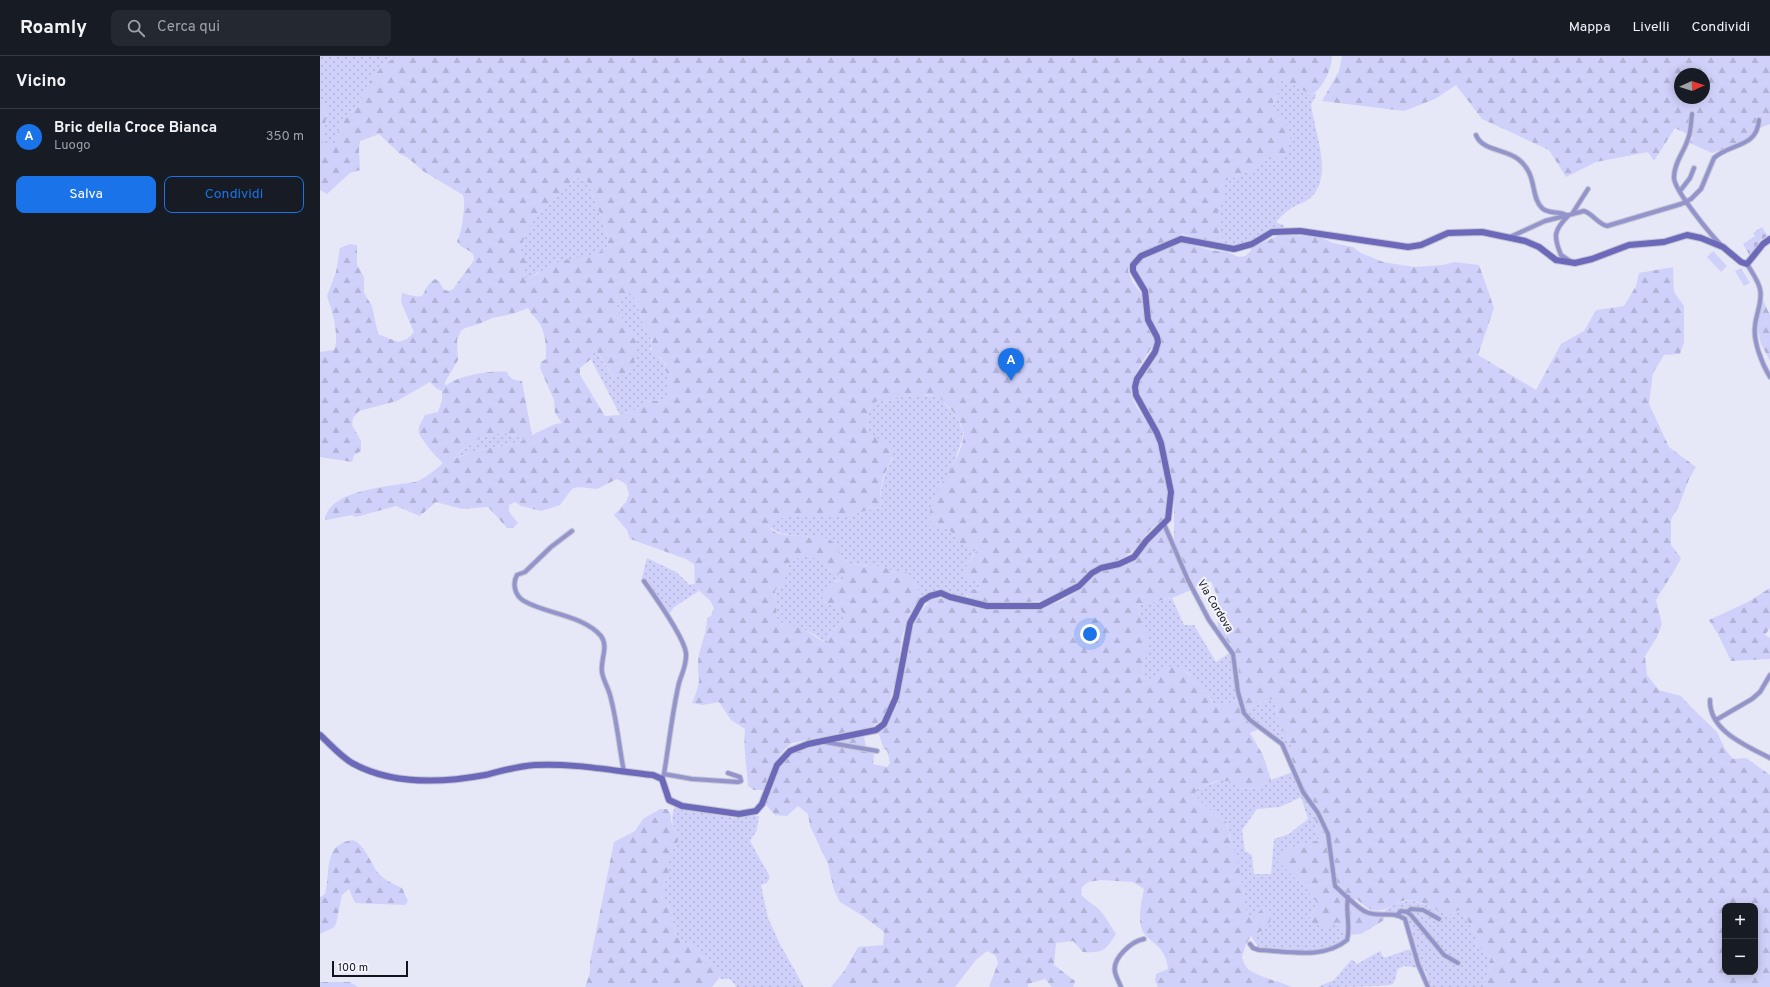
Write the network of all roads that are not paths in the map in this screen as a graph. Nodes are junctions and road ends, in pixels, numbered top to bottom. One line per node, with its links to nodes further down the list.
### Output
1 (1692, 114): 6 (street)
2 (1759, 120): 7 (street)
3 (1476, 135): 8 (street)
4 (1694, 168): 6 (street)
5 (1588, 189): 8 (street)
6 (1680, 191): 7 (street)
7 (1686, 202): 8 (street); 11 (street)
8 (1570, 215): 9 (street); 12 (street)
9 (1510, 237): 12 (street); 15 (street)
10 (1770, 239): 13 (street)
11 (1723, 247): 12 (street); 13 (street)
12 (1575, 263)
13 (1746, 264): 14 (street)
14 (1770, 377)
15 (1164, 524): 22 (street); 28 (street, Via Cordova)
16 (572, 531): 25 (street)
17 (644, 581): 27 (street)
18 (1770, 675): 20 (street)
19 (1710, 700): 20 (street)
20 (1716, 720): 24 (street)
21 (320, 735): 25 (street)
22 (820, 741): 23 (street); 27 (street)
23 (877, 751)
24 (1770, 758)
25 (624, 772): 27 (street)
26 (728, 773): 27 (street)
27 (663, 776)
28 (1348, 897): 30 (street, Via Cordova); 33 (street)
29 (1407, 912): 30 (street, Via Cordova); 31 (street, Via Cordova); 34 (street)
30 (1397, 915): 36 (street)
31 (1439, 919)
32 (1144, 939): 35 (street)
33 (1250, 944)
34 (1458, 963)
35 (1121, 987)
36 (1428, 987)

